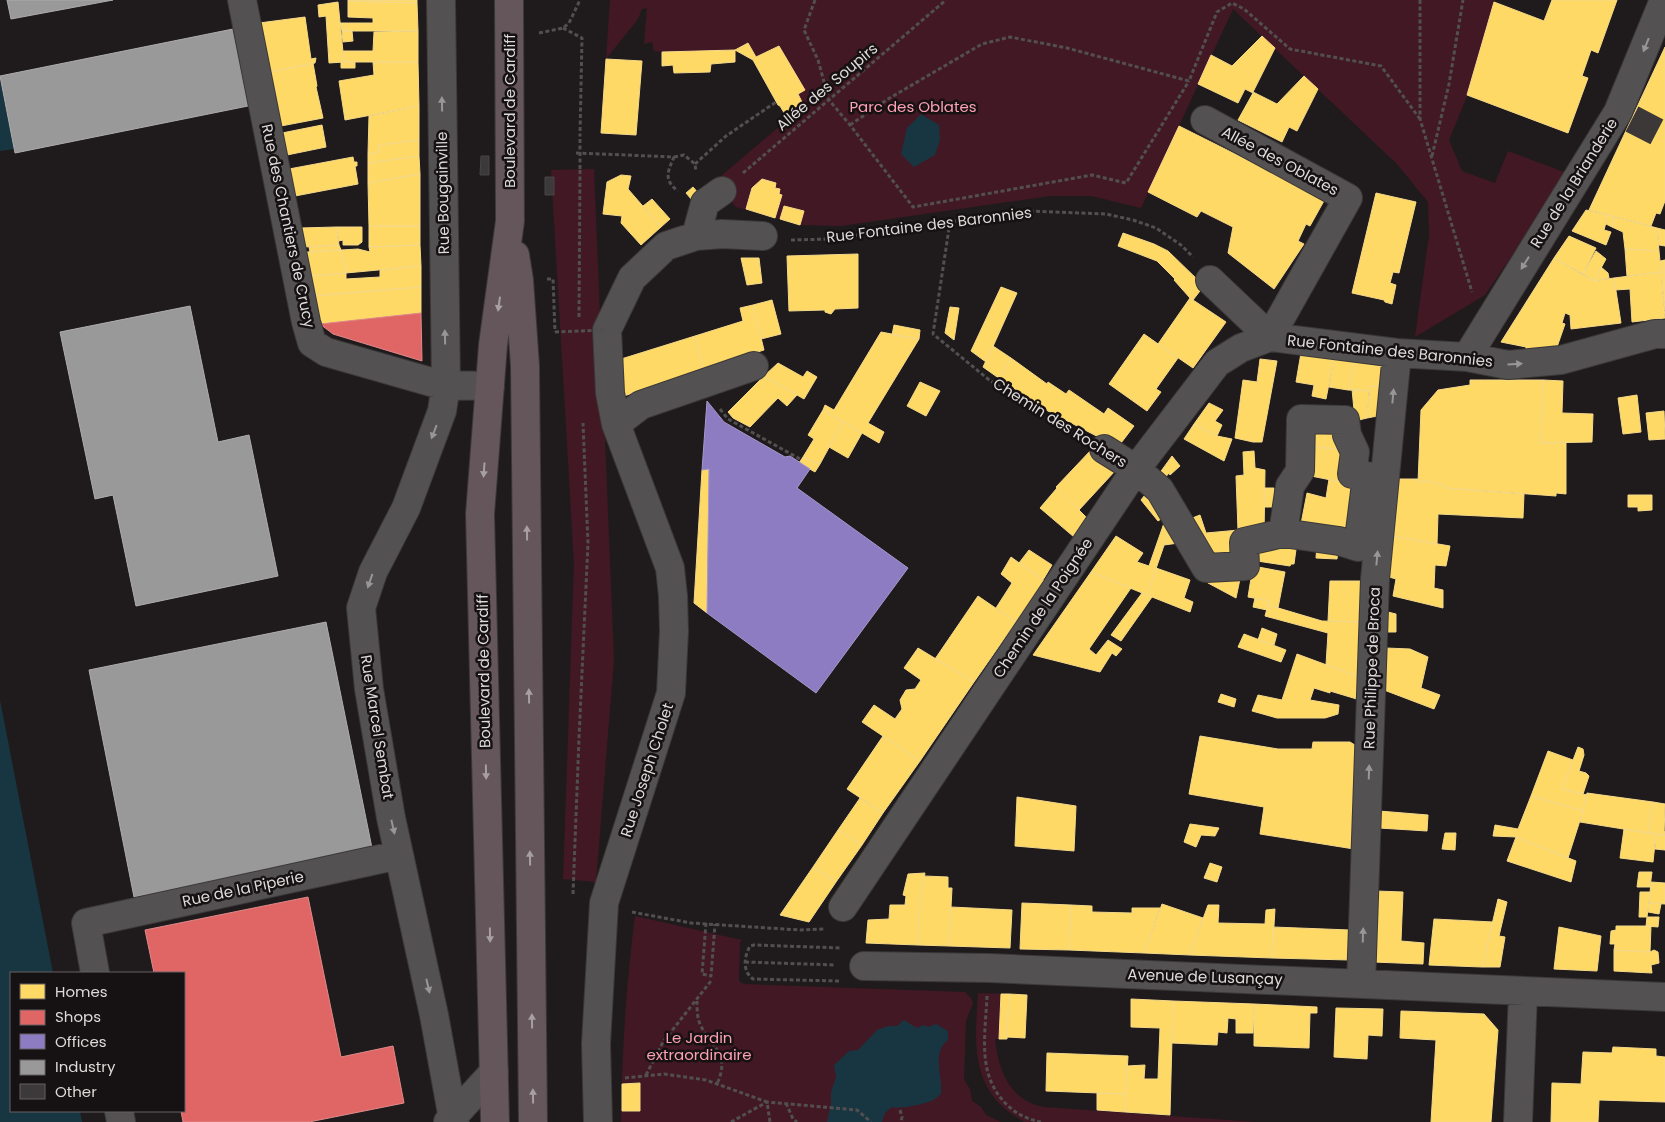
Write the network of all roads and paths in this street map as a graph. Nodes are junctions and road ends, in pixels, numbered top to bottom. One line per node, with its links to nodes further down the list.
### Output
1 (242, 0): 41 (street, Rue des Chantiers de Crucy)
2 (441, 0): 41 (street, Rue Bougainville, one-way to 2)
3 (509, 0): 11 (main road, Boulevard de Cardiff)
4 (580, 0): 10 (path)
5 (814, 0): 13 (path)
6 (946, 0): 13 (path, Allée des Soupirs)
7 (1420, 0): 15 (path)
8 (1463, 0): 20 (path)
9 (1664, 0): 31 (street, Rue de la Brianderie, one-way to 31)
10 (563, 28): 11 (path); 32 (path, bridge)
11 (509, 40): 25 (main road, Boulevard de Cardiff)
12 (1190, 81): 15 (path); 17 (path); 17 (path)
13 (828, 100): 17 (path); 24 (path, Allée des Soupirs)
14 (776, 102): 21 (path)
15 (1420, 118): 20 (path)
16 (1205, 120): 36 (street, Allée des Oblates)
17 (850, 125)
18 (576, 153): 19 (path)
19 (674, 157): 21 (path); 23 (path)
20 (1432, 157): 31 (path)
21 (695, 164): 22 (path)
22 (697, 176)
23 (685, 190)
24 (722, 191): 27 (street)
25 (510, 221): 42 (main road, Boulevard de Cardiff, one-way to 42); 66 (main road, Boulevard de Cardiff, one-way to 25)
26 (950, 222): 28 (path, Rue Fontaine des Baronnies); 29 (path, Rue Fontaine des Baronnies); 46 (path, Chemin des Rochers)
27 (696, 236): 28 (street); 34 (street)
28 (763, 236)
29 (1210, 280): 36 (street, Rue Fontaine des Baronnies)
30 (553, 282): 34 (path, bridge)
31 (1491, 318): 39 (street, Rue de la Brianderie)
32 (579, 320)
33 (580, 330): 37 (path)
34 (607, 330): 45 (street, Rue Joseph Cholet)
35 (1665, 334): 39 (street, Rue Fontaine des Baronnies, one-way to 35)
36 (1270, 337): 38 (street, Rue Fontaine des Baronnies); 48 (street, Chemin de la Poignée)
37 (580, 340)
38 (1397, 353): 39 (street, Rue Fontaine des Baronnies); 62 (street, Rue Philippe de Broca, one-way to 38)
39 (1467, 357)
40 (754, 366): 45 (street)
41 (446, 385): 42 (street); 50 (street, Rue Marcel Sembat, one-way to 50)
42 (490, 386): 67 (main road, Boulevard de Cardiff, one-way to 67)
43 (720, 409): 47 (path)
44 (583, 417): 51 (path)
45 (616, 424): 77 (street, Rue Joseph Cholet)
46 (1104, 448): 48 (street, Chemin des Rochers)
47 (800, 459)
48 (1136, 469): 49 (street, Chemin des Rochers); 52 (street, Chemin de la Poignée)
49 (1283, 533): 49 (street)
50 (399, 855): 60 (street, Rue de la Piperie); 74 (street, Rue Marcel Sembat, one-way to 74)
51 (573, 903)
52 (843, 907)
53 (640, 913): 54 (path)
54 (706, 924): 55 (path); 55 (path)
55 (715, 924): 56 (path)
56 (816, 931)
57 (853, 961): 58 (path); 58 (path); 58 (path); 58 (path); 59 (street, Avenue de Lusançay)
58 (745, 962)
59 (989, 968): 62 (street, Avenue de Lusançay); 83 (path)
60 (95, 972)
61 (711, 981): 65 (path)
62 (1362, 984): 63 (street, Avenue de Lusançay)
63 (1523, 992): 64 (street, Avenue de Lusançay); 84 (street)
64 (1665, 997)
65 (696, 1000): 68 (path); 70 (path)
66 (532, 1069): 67 (main road); 76 (main road, Boulevard de Cardiff, one-way to 66)
67 (494, 1072): 74 (street); 75 (main road, Boulevard de Cardiff)
68 (646, 1076): 69 (path); 70 (path)
69 (621, 1078)
70 (717, 1084): 71 (path)
71 (767, 1102): 72 (path); 78 (path); 79 (path)
72 (786, 1103): 80 (path); 81 (path)
73 (900, 1110): 82 (path)
74 (452, 1121)
75 (495, 1122)
76 (533, 1122)
77 (598, 1122)
78 (731, 1122)
79 (770, 1122)
80 (797, 1122)
81 (871, 1122)
82 (901, 1122)
83 (1042, 1122)
84 (1518, 1122)

